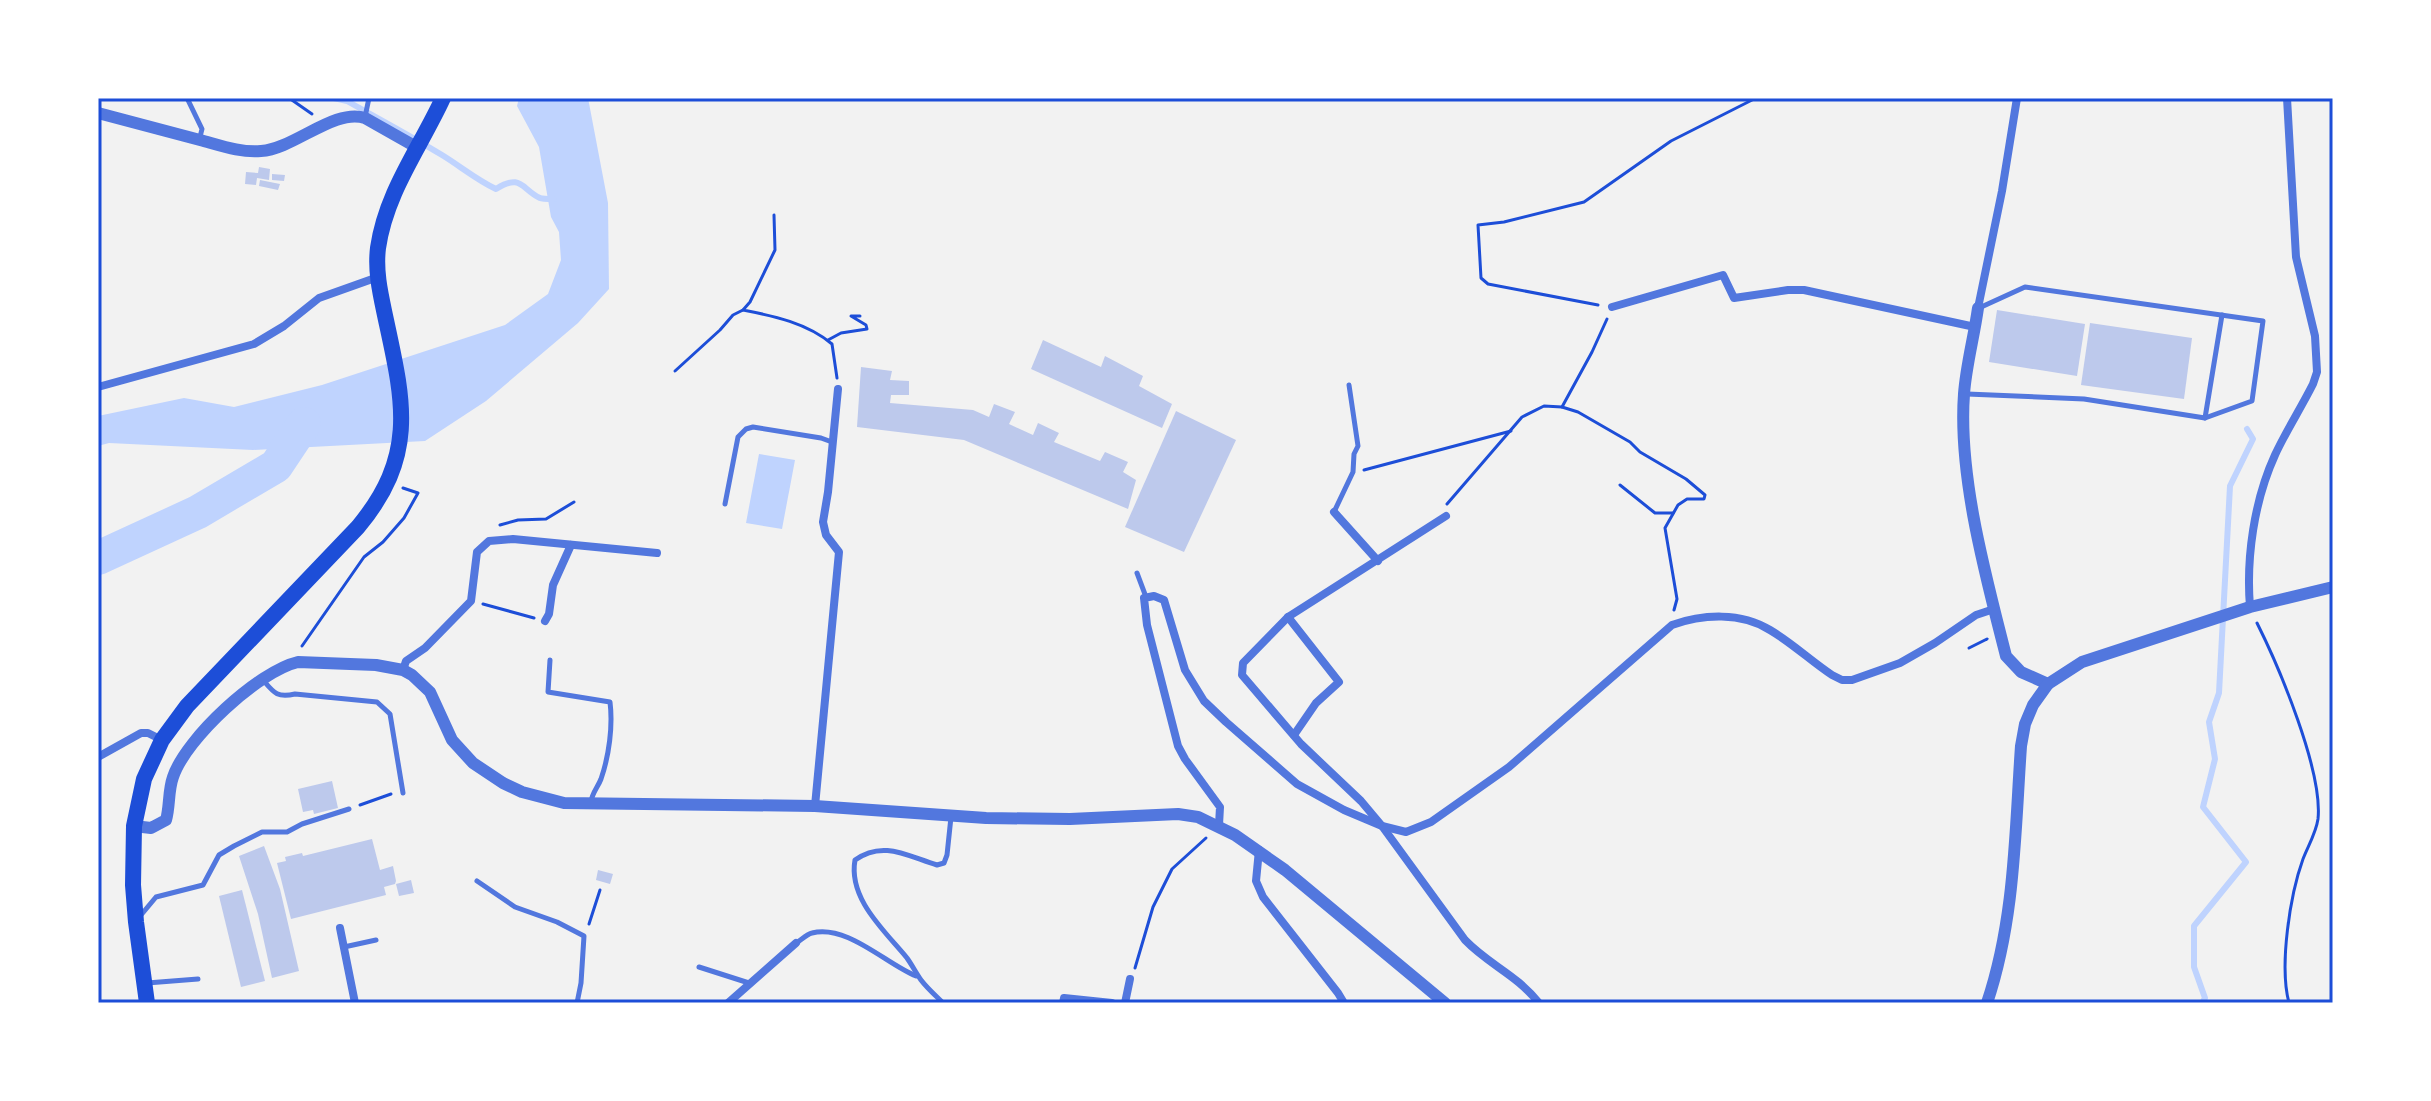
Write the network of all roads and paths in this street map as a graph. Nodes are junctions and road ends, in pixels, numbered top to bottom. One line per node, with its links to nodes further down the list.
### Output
1 (187, 98): 11 (lane)
2 (289, 98): 10 (path)
3 (369, 98): 9 (lane)
4 (443, 98): 12 (main road)
5 (1756, 98): 15 (path)
6 (2017, 98): 16 (street)
7 (2287, 98): 47 (street)
8 (98, 113): 11 (street)
9 (365, 118): 10 (street); 12 (street)
10 (325, 126): 11 (street)
11 (199, 140)
12 (418, 148): 14 (main road)
13 (774, 215): 17 (path)
14 (378, 277): 24 (street); 32 (main road)
15 (1612, 307): 20 (street); 27 (path)
16 (1978, 308): 18 (lane); 20 (street)
17 (743, 310): 21 (path); 22 (path)
18 (2222, 315): 28 (lane); 28 (lane)
19 (860, 316): 21 (path)
20 (1975, 327): 26 (street)
21 (828, 340): 25 (path)
22 (675, 371)
23 (1349, 385): 31 (lane)
24 (98, 387)
25 (838, 389): 30 (street)
26 (1964, 393): 28 (lane); 48 (street)
27 (1562, 407): 29 (path); 37 (path)
28 (2205, 418)
29 (1513, 430): 31 (path); 38 (path)
30 (833, 442): 35 (lane); 62 (street)
31 (1353, 472): 36 (lane)
32 (391, 476): 53 (path); 58 (main road)
33 (1620, 485): 37 (path)
34 (574, 502): 39 (path)
35 (725, 504)
36 (1334, 512): 42 (street)
37 (1673, 513): 51 (path)
38 (1446, 516): 42 (street)
39 (489, 541): 40 (street); 54 (street)
40 (571, 545): 41 (street); 50 (street)
41 (657, 553)
42 (1378, 561): 49 (street)
43 (1137, 573): 45 (lane)
44 (2333, 587): 47 (street)
45 (1146, 597): 65 (street); 67 (street)
46 (486, 605): 50 (path)
47 (2250, 607): 56 (street); 95 (path)
48 (1994, 609): 51 (street); 56 (street)
49 (1288, 617): 57 (street); 57 (street)
50 (545, 621)
51 (1672, 625): 67 (street)
52 (550, 660): 61 (lane)
53 (298, 662): 54 (street); 55 (street)
54 (403, 670): 61 (street)
55 (262, 678): 60 (lane); 66 (street)
56 (2048, 684): 94 (street)
57 (1294, 735): 67 (street)
58 (162, 740): 59 (street); 66 (main road)
59 (98, 757)
60 (403, 793): 63 (path)
61 (590, 804): 62 (street)
62 (815, 806): 64 (street)
63 (349, 809): 71 (lane)
64 (951, 817): 65 (street); 78 (lane)
65 (1219, 825): 68 (street); 80 (path)
66 (134, 826): 71 (main road)
67 (1382, 826): 93 (street)
68 (1259, 850): 91 (street); 92 (street)
69 (477, 881): 73 (lane)
70 (600, 890): 73 (path)
71 (136, 922): 81 (main road)
72 (340, 928): 76 (street)
73 (584, 936): 85 (lane)
74 (376, 940): 76 (lane)
75 (796, 943): 78 (lane); 82 (street)
76 (344, 947): 84 (street)
77 (699, 967): 82 (lane)
78 (919, 977): 87 (lane)
79 (198, 979): 81 (lane)
80 (1130, 979): 90 (street)
81 (145, 983): 83 (main road)
82 (750, 984): 86 (street)
83 (147, 1003)
84 (355, 1003)
85 (577, 1003)
86 (728, 1003)
87 (943, 1003)
88 (1063, 1003): 89 (street)
89 (1112, 1003)
90 (1125, 1003)
91 (1344, 1003)
92 (1445, 1003)
93 (1539, 1003)
94 (1987, 1003)
95 (2289, 1003)

